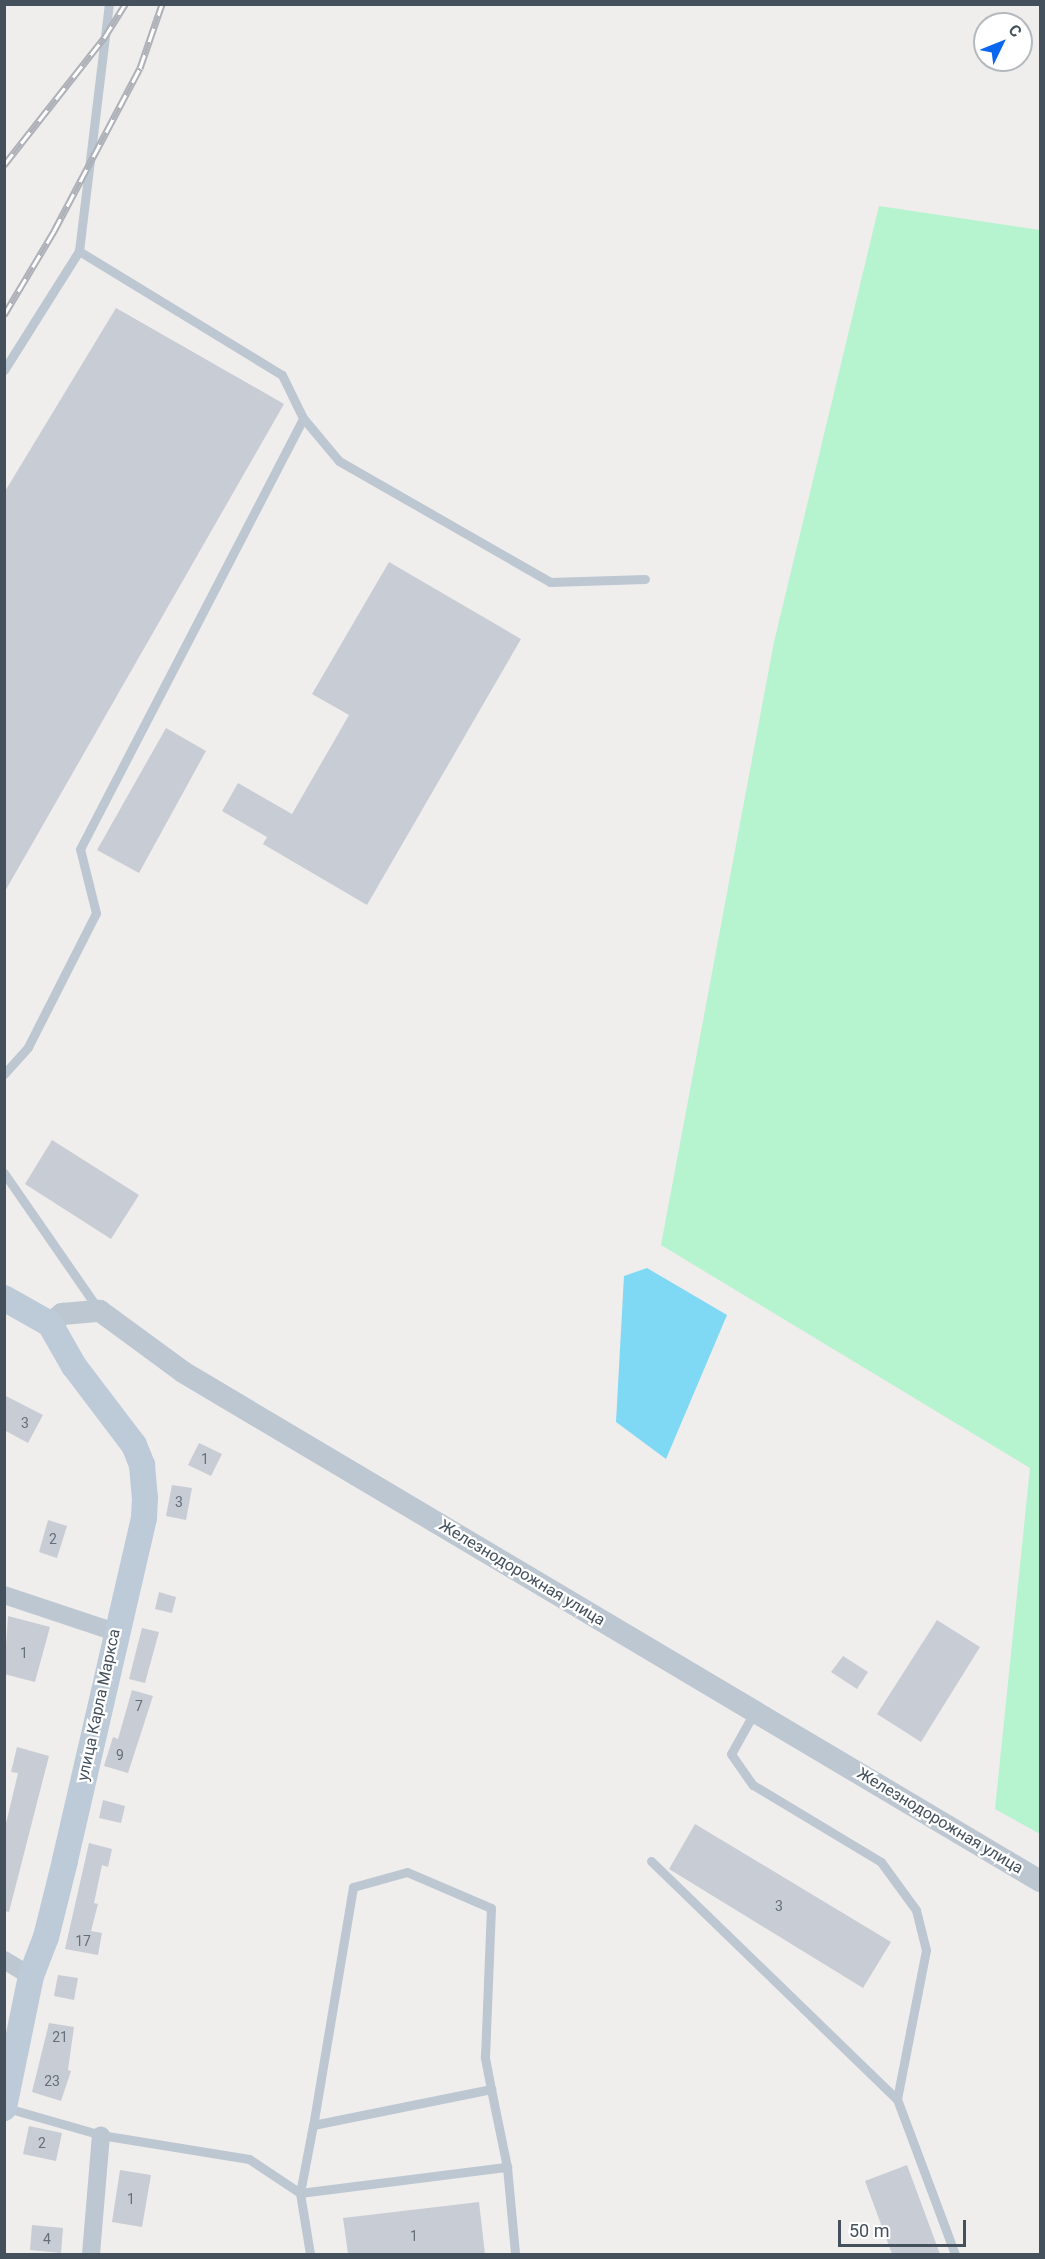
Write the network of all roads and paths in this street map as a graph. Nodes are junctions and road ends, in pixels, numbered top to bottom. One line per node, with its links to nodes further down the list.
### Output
1 (109, 4): 2 (lane)
2 (79, 251): 3 (lane); 4 (lane)
3 (4, 370)
4 (303, 418): 5 (lane); 6 (lane)
5 (645, 579)
6 (4, 1074)
7 (4, 1173): 9 (lane)
8 (4, 1298): 10 (main road)
9 (100, 1311): 10 (street); 13 (street, Железнодорожная улица)
10 (50, 1324): 12 (main road, улица Карла Маркса)
11 (4, 1595): 12 (street)
12 (115, 1632): 17 (main road, улица Карла Маркса)
13 (755, 1711): 15 (street, Железнодорожная улица); 19 (lane)
14 (651, 1862): 19 (lane)
15 (1041, 1881)
16 (4, 1960): 17 (street)
17 (31, 1976): 20 (main road, улица Карла Маркса)
18 (491, 2089): 21 (lane); 21 (lane); 23 (lane)
19 (897, 2099): 28 (lane)
20 (5, 2108): 22 (lane)
21 (313, 2125): 24 (lane)
22 (101, 2135): 24 (lane); 25 (street)
23 (507, 2167): 24 (lane); 27 (lane)
24 (300, 2193): 26 (lane)
25 (91, 2254)
26 (310, 2254)
27 (515, 2254)
28 (955, 2254)

